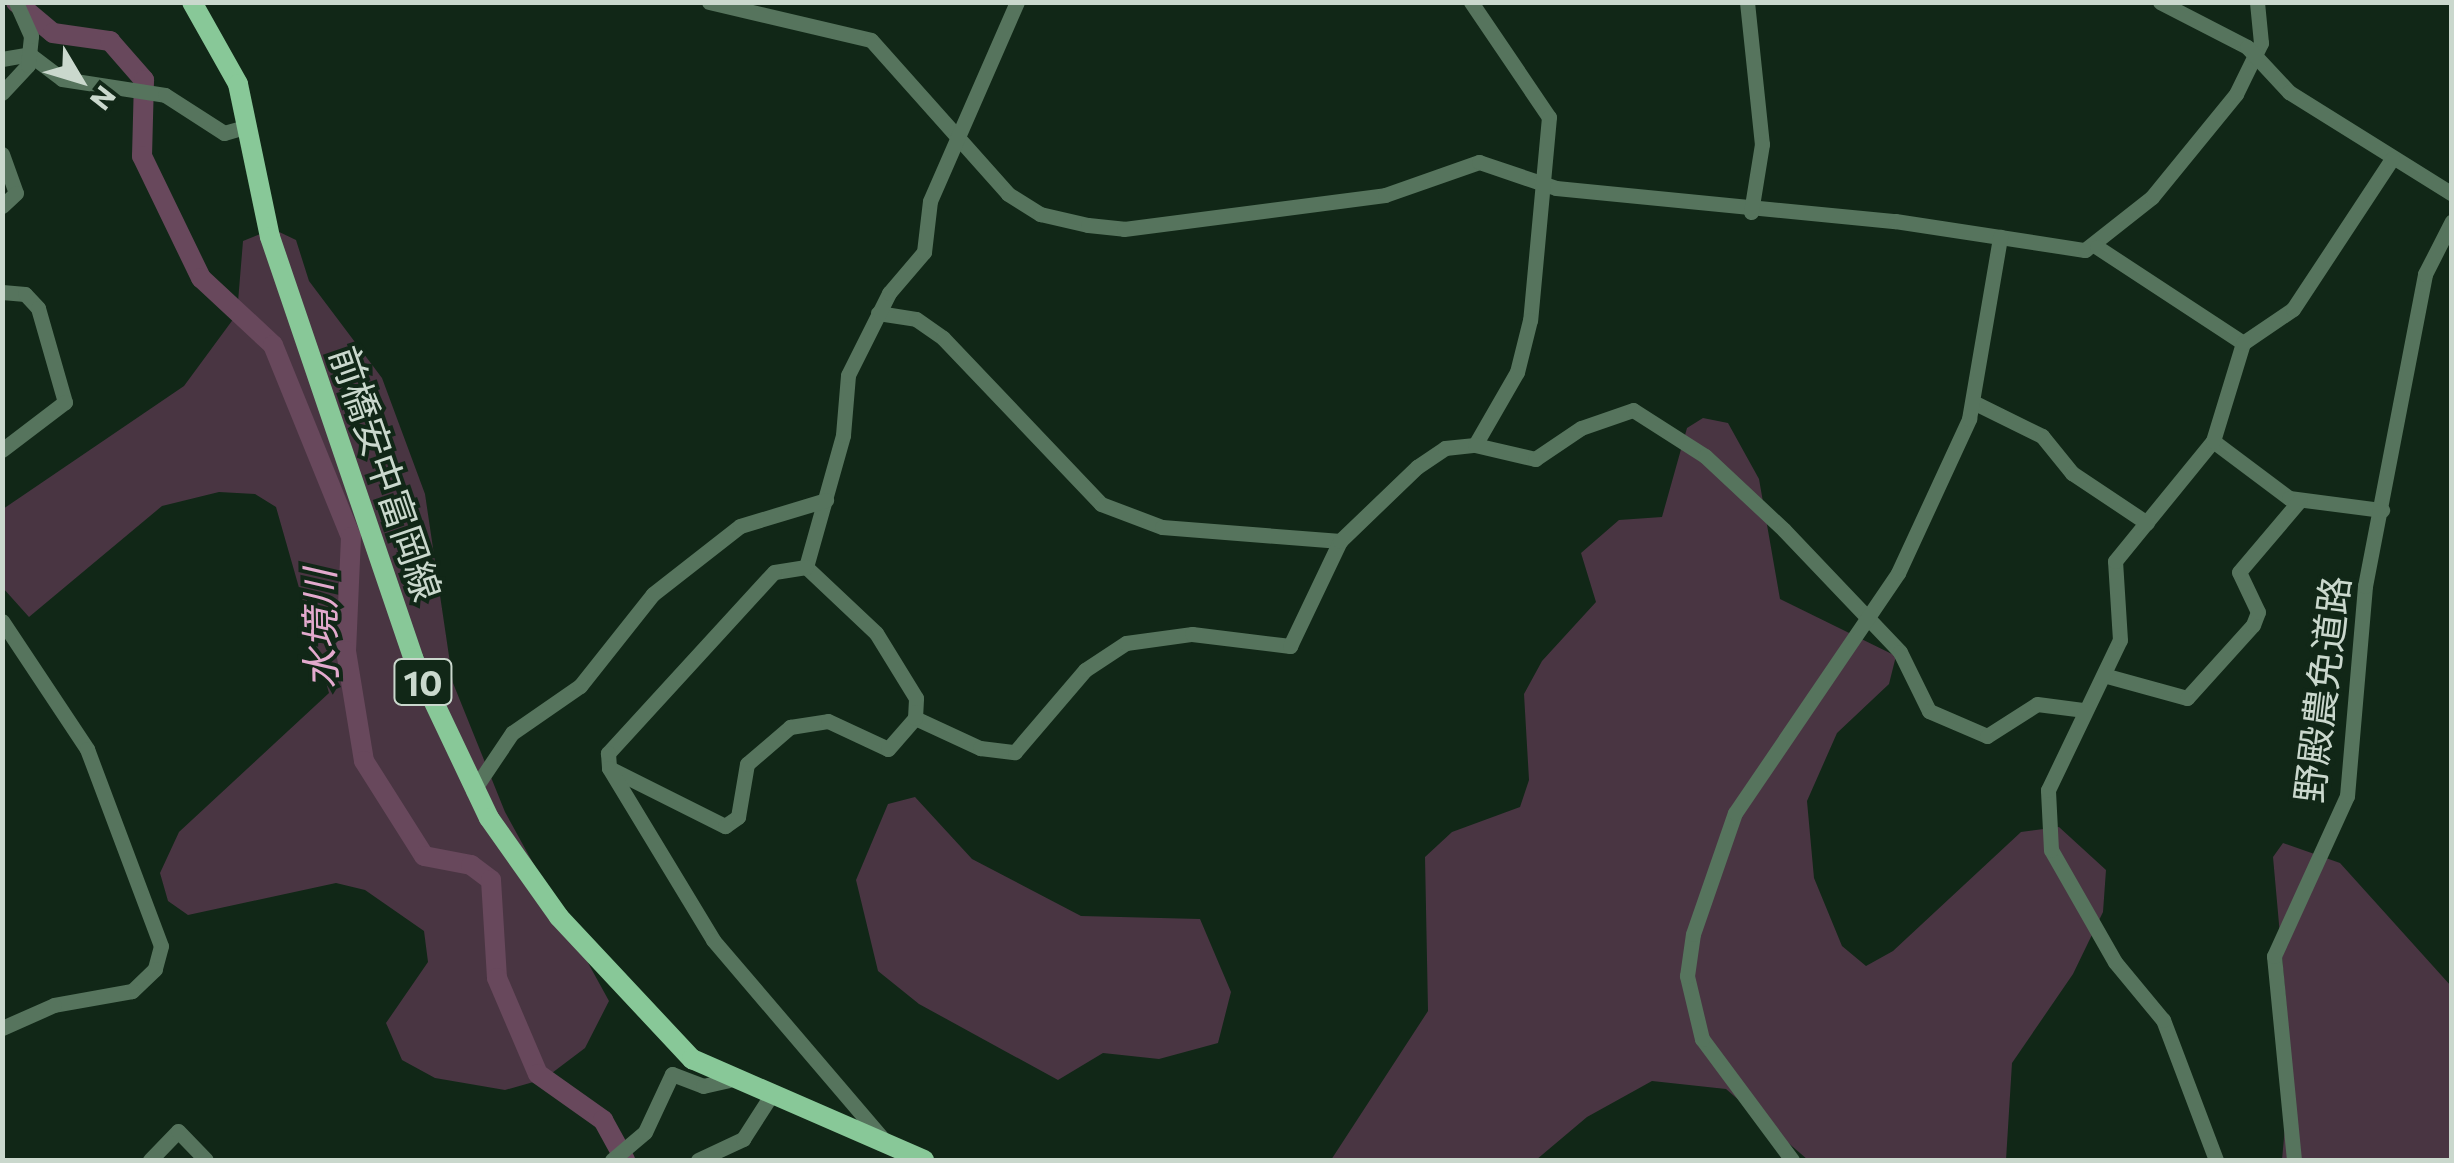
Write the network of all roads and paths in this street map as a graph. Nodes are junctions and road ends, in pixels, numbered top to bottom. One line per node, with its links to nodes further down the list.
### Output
1 (192, 2): 14 (main road, 前橋安中富岡線 / 10)
2 (709, 2): 15 (street)
3 (1018, 2): 15 (street)
4 (1471, 2): 18 (street)
5 (1746, 2): 21 (street)
6 (2160, 2): 8 (street)
7 (2257, 2): 12 (street)
8 (2179, 6): 12 (street)
9 (17, 8): 10 (street)
10 (29, 54): 11 (street); 13 (street); 14 (street)
11 (2, 59)
12 (2256, 62): 17 (street); 24 (street)
13 (2, 92)
14 (248, 126): 44 (main road, 前橋安中富岡線 / 10)
15 (958, 142): 18 (street); 26 (street)
16 (2, 154): 20 (street)
17 (2392, 159): 19 (street); 27 (street)
18 (1542, 185): 21 (street); 30 (street)
19 (2452, 194)
20 (2, 206)
21 (1751, 212): 23 (street)
22 (2452, 221): 34 (street, 野殿農免道路)
23 (2000, 237): 24 (street); 28 (street)
24 (2097, 247): 27 (street)
25 (2, 292): 31 (street)
26 (878, 313): 32 (street); 36 (street)
27 (2243, 343): 29 (street)
28 (1973, 402): 35 (street); 39 (street)
29 (2213, 441): 33 (street); 35 (street)
30 (1475, 445): 36 (street); 39 (street)
31 (2, 450)
32 (826, 500): 37 (street); 44 (street)
33 (2300, 500): 34 (street); 40 (street)
34 (2382, 510): 56 (street, 野殿農免道路)
35 (2147, 524): 40 (street)
36 (1340, 541): 42 (street)
37 (806, 567): 42 (street); 43 (street)
38 (2, 622): 45 (street)
39 (1870, 622): 41 (street); 54 (street)
40 (2107, 676): 41 (street)
41 (2082, 710): 55 (street)
42 (915, 718): 43 (street)
43 (608, 768): 48 (street)
44 (473, 790): 46 (main road, 前橋安中富岡線 / 10)
45 (2, 1028)
46 (728, 1080): 47 (main road, 前橋安中富岡線 / 10); 51 (street)
47 (770, 1096): 48 (main road, 前橋安中富岡線 / 10); 52 (street)
48 (890, 1147): 53 (main road, 前橋安中富岡線 / 10)
49 (150, 1160): 50 (street)
50 (206, 1160)
51 (612, 1160)
52 (698, 1160)
53 (924, 1160)
54 (1792, 1160)
55 (2216, 1160)
56 (2294, 1160)

